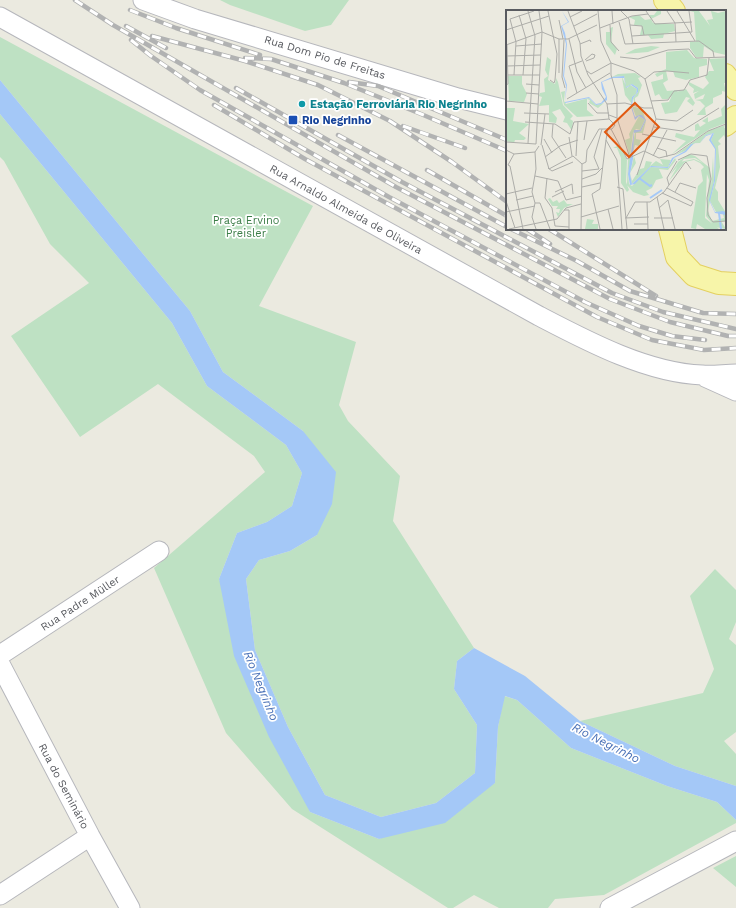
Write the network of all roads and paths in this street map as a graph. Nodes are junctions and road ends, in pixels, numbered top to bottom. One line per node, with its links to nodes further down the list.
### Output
1 (144, 0): 7 (street, Rua Dom Pio de Freitas)
2 (665, 0): 3 (main road)
3 (673, 10)
4 (0, 17): 13 (street, Rua Arnaldo Almeida de Oliveira)
5 (726, 76): 6 (main road)
6 (736, 89)
7 (506, 110)
8 (736, 117): 9 (main road)
9 (726, 124)
10 (670, 230): 11 (main road)
11 (736, 284)
12 (736, 374): 13 (street, Rua Arnaldo Almeida de Oliveira)
13 (702, 375): 14 (street, Rua Arnaldo Almeida de Oliveira)
14 (736, 391)
15 (159, 551): 16 (street, Rua Padre Müller)
16 (0, 655)
17 (0, 664): 18 (street, Rua do Seminário)
18 (90, 836): 20 (street); 21 (street, Rua do Seminário)
19 (736, 841): 22 (street)
20 (0, 895)
21 (130, 908)
22 (610, 908)

